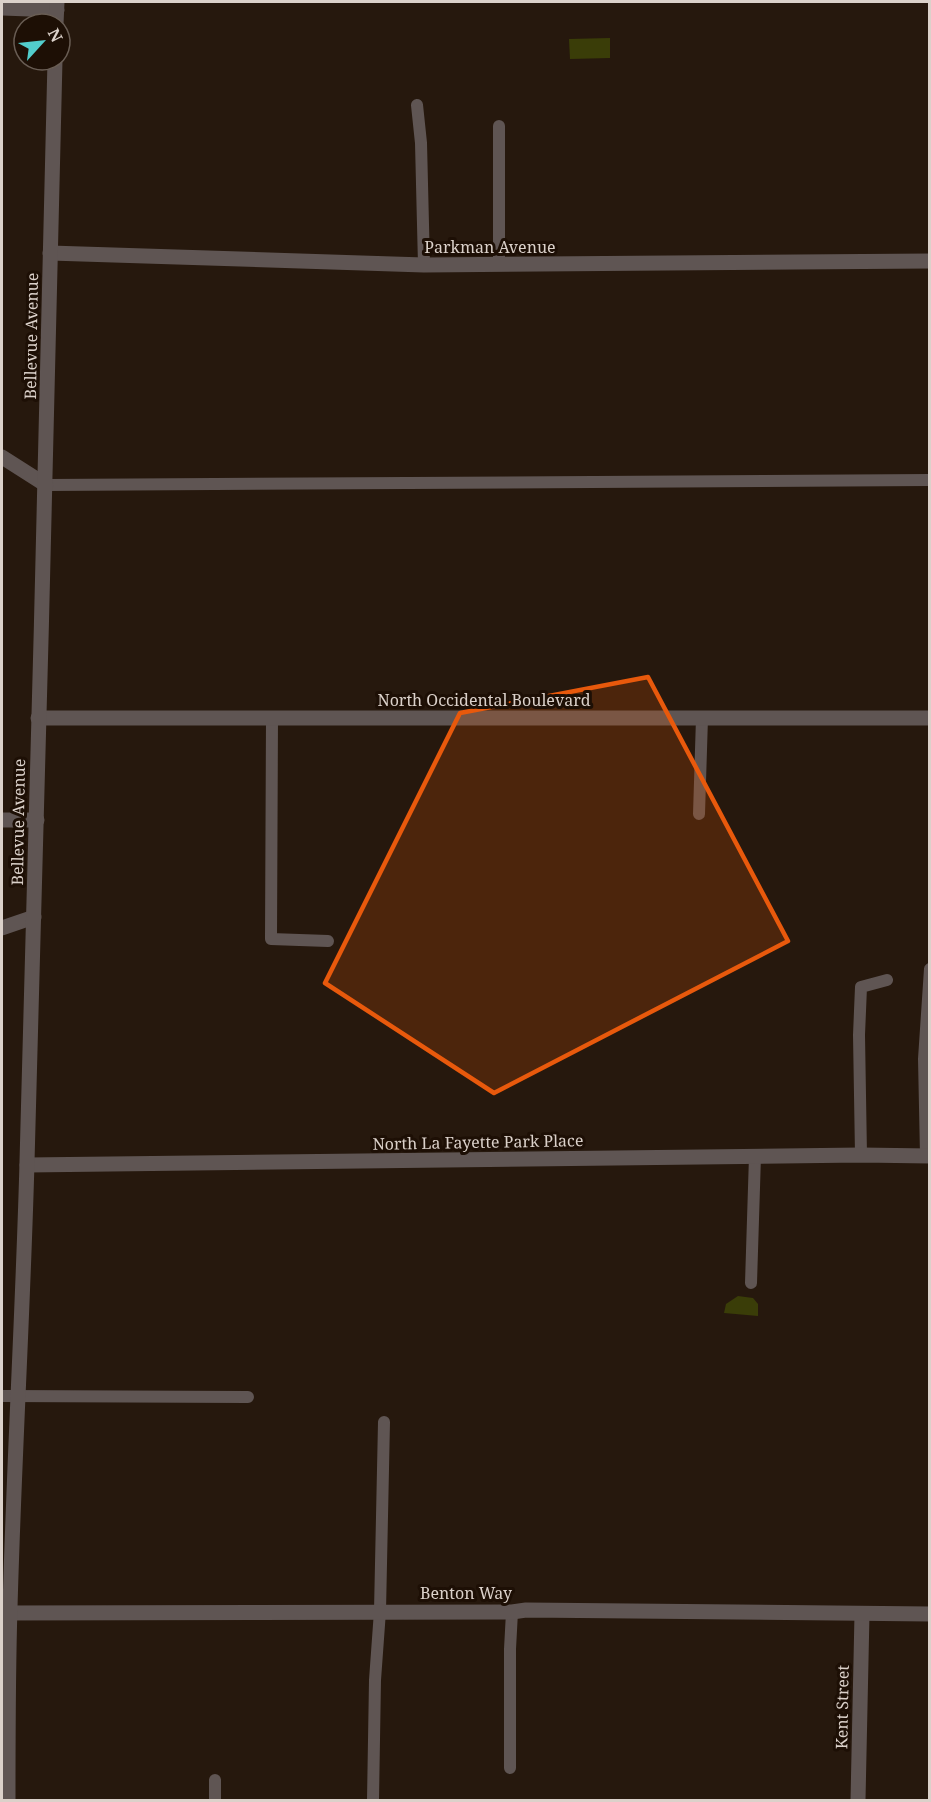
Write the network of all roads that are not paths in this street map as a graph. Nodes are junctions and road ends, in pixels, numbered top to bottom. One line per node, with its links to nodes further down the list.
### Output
1 (2, 8): 2 (street)
2 (57, 12)
3 (55, 72): 6 (street, Bellevue Avenue)
4 (417, 105): 8 (lane)
5 (499, 126): 9 (lane)
6 (50, 253): 8 (street, Parkman Avenue); 12 (street, Bellevue Avenue)
7 (930, 261): 9 (street, Parkman Avenue)
8 (424, 265): 9 (street, Parkman Avenue)
9 (499, 265)
10 (2, 457): 12 (street)
11 (930, 480): 12 (lane)
12 (46, 485): 13 (street, Bellevue Avenue)
13 (38, 718): 14 (street, North Occidental Boulevard); 19 (street, Bellevue Avenue)
14 (272, 718): 15 (street, North Occidental Boulevard); 22 (lane)
15 (702, 718): 16 (street, North Occidental Boulevard); 17 (lane)
16 (930, 718)
17 (699, 814)
18 (2, 820): 19 (street)
19 (37, 820): 20 (street, Bellevue Avenue)
20 (34, 917): 21 (street); 28 (street, Bellevue Avenue)
21 (2, 928)
22 (328, 942)
23 (930, 969): 27 (lane)
24 (887, 980): 25 (lane)
25 (861, 1155): 26 (street, North La Fayette Park Place); 27 (street, North La Fayette Park Place)
26 (755, 1156): 28 (street, North La Fayette Park Place); 29 (lane)
27 (928, 1156)
28 (27, 1165): 31 (street, Bellevue Avenue)
29 (751, 1283)
30 (2, 1396): 31 (lane)
31 (19, 1396): 32 (lane); 36 (street, Bellevue Avenue)
32 (248, 1397)
33 (384, 1422): 34 (lane)
34 (380, 1611): 35 (street, Benton Way); 36 (street, Benton Way); 43 (lane)
35 (513, 1612): 37 (street, Benton Way); 39 (lane)
36 (5, 1613): 41 (street, Bellevue Avenue)
37 (862, 1614): 38 (street, Benton Way); 44 (street, Kent Street)
38 (930, 1614)
39 (510, 1768)
40 (215, 1780): 42 (lane)
41 (8, 1800)
42 (215, 1800)
43 (373, 1800)
44 (858, 1800)

